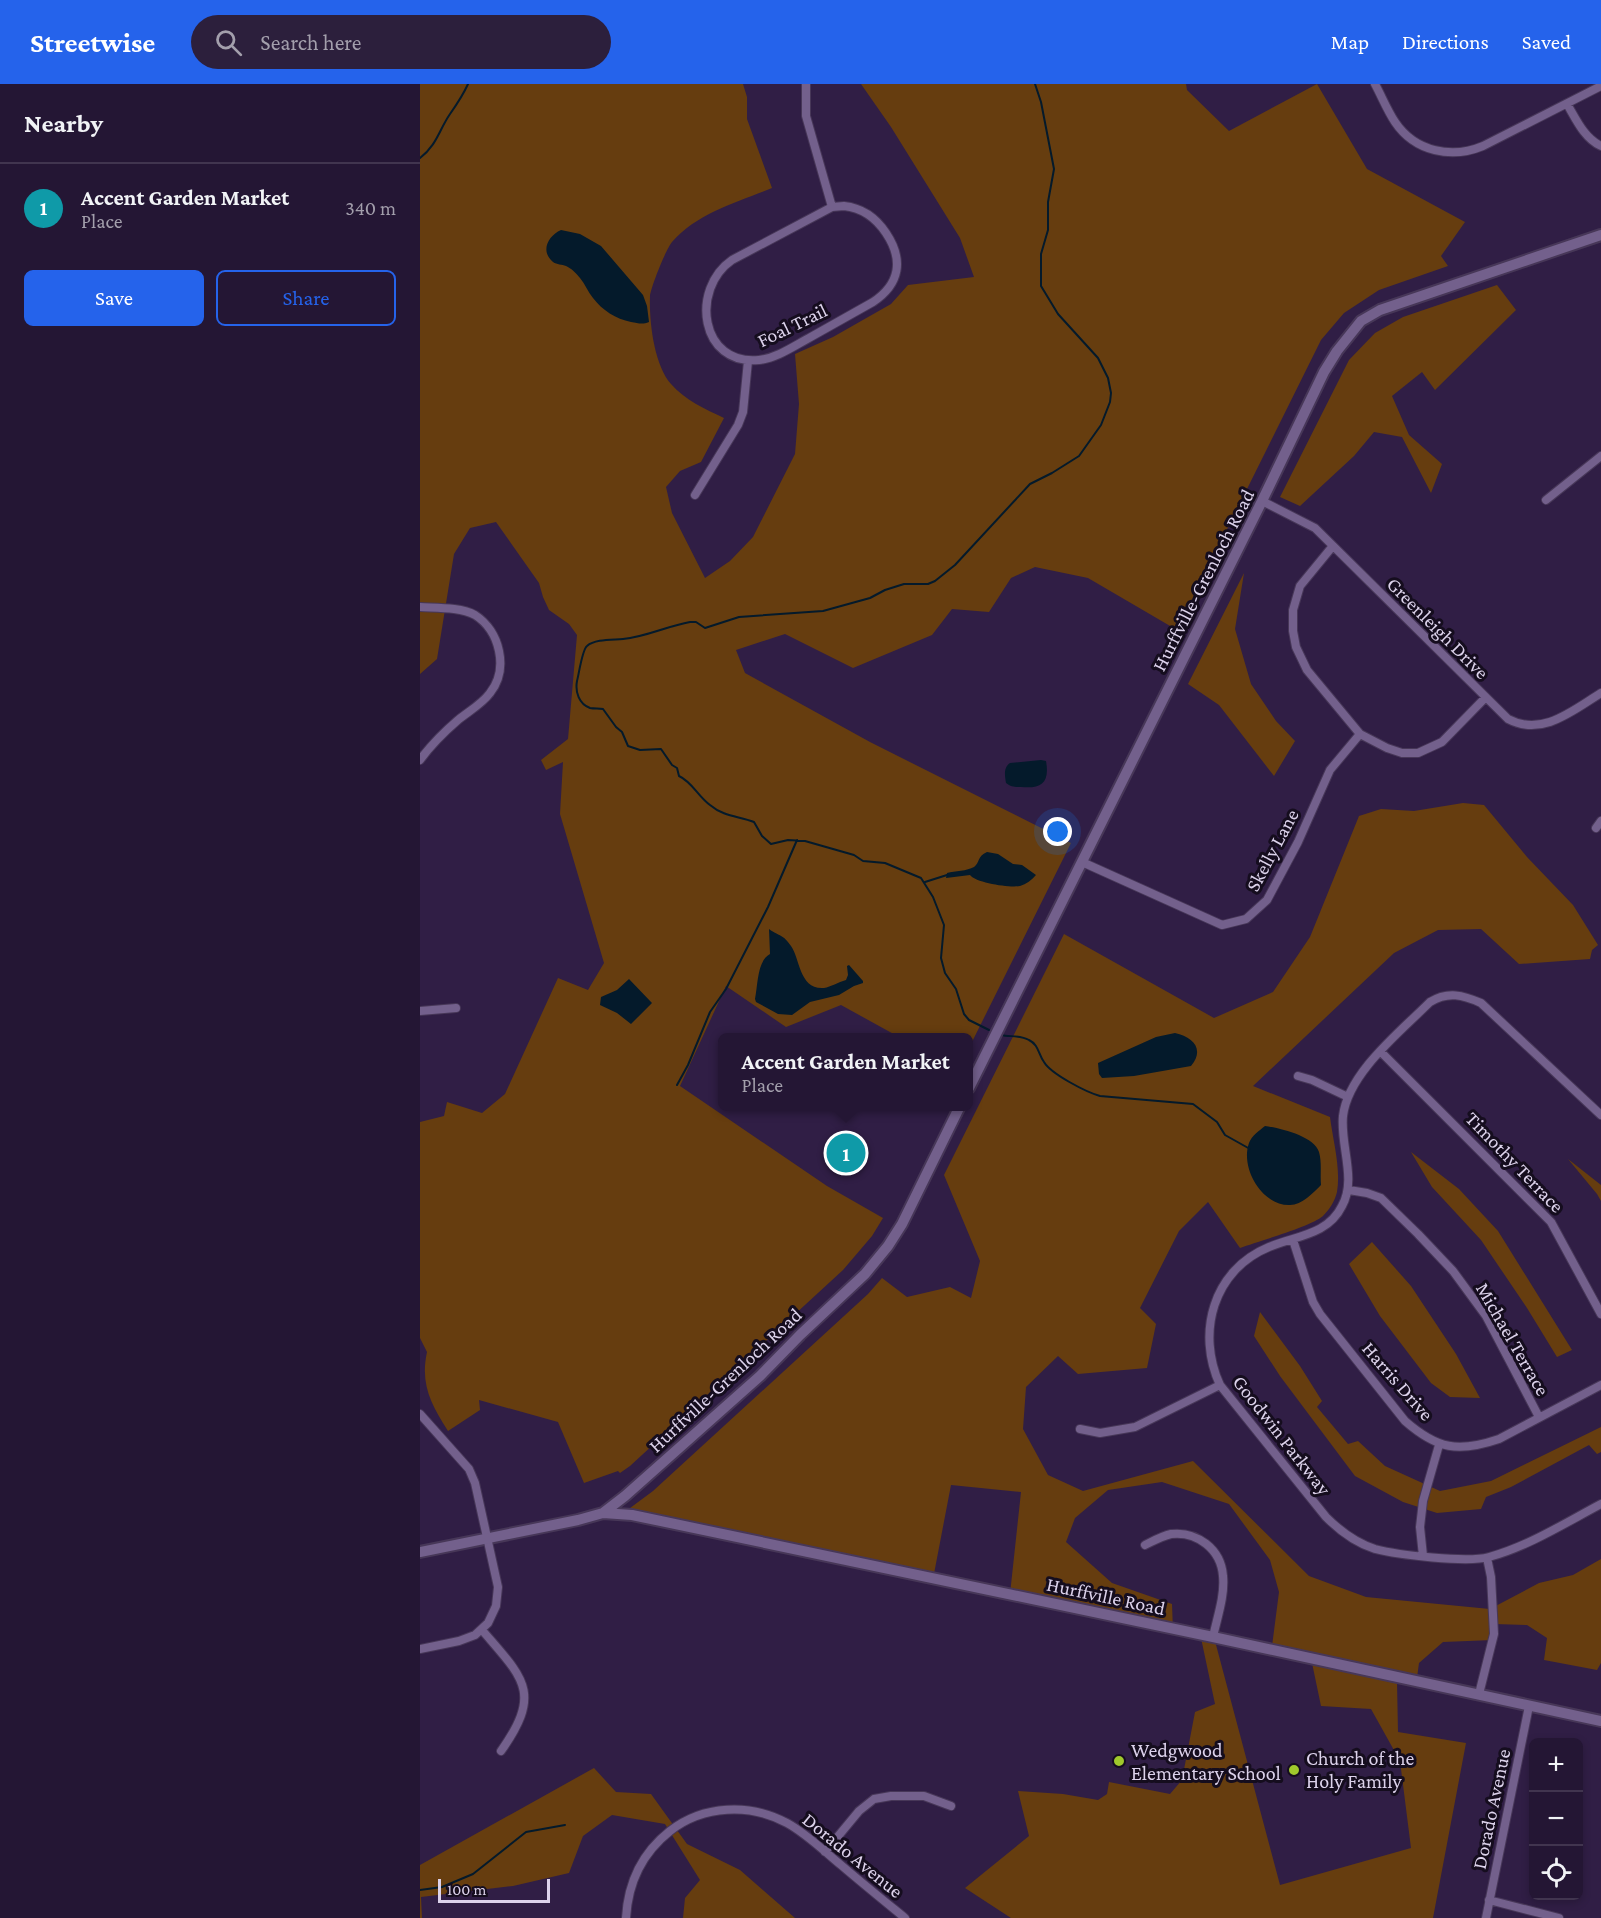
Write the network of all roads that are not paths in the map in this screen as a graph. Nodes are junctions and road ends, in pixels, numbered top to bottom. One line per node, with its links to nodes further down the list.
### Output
1 (806, 84): 6 (street)
2 (1375, 84): 4 (street)
3 (1601, 86): 4 (street)
4 (1567, 104): 5 (street)
5 (1601, 146)
6 (832, 207): 8 (street, Foal Trail); 8 (street, Foal Trail)
7 (1601, 235): 12 (main road, Hurffville-Grenloch Road)
8 (748, 361): 10 (street)
9 (1601, 456): 11 (street)
10 (695, 495)
11 (1546, 500)
12 (1262, 501): 13 (street, Greenleigh Drive); 19 (main road, Hurffville-Grenloch Road)
13 (1332, 547): 16 (street, Greenleigh Drive); 17 (street)
14 (420, 607): 18 (street)
15 (1601, 693): 16 (street, Greenleigh Drive)
16 (1485, 698): 17 (street)
17 (1360, 734): 19 (street, Skelly Lane)
18 (420, 760)
19 (1082, 862): 24 (main road, Hurffville-Grenloch Road)
20 (456, 1008): 21 (street)
21 (420, 1011)
22 (1381, 1052): 25 (street); 27 (street); 30 (street, Timothy Terrace)
23 (1298, 1076): 25 (street)
24 (973, 1080)
25 (1348, 1097): 28 (street)
26 (958, 1111): 38 (main road, Hurffville-Grenloch Road)
27 (1601, 1115)
28 (1349, 1190): 29 (street, Goodwin Parkway); 34 (street, Michael Terrace)
29 (1293, 1240): 31 (street, Goodwin Parkway); 36 (street, Harris Drive)
30 (1601, 1314)
31 (1220, 1385): 35 (street); 42 (street, Goodwin Parkway)
32 (1601, 1385): 34 (street, Harris Drive)
33 (420, 1414): 39 (street)
34 (1539, 1417): 36 (street, Harris Drive)
35 (1080, 1429)
36 (1439, 1445): 42 (street)
37 (1601, 1504): 43 (street, Goodwin Parkway)
38 (603, 1513): 39 (main road, Hurffville-Grenloch Road); 45 (main road, Hurffville Road)
39 (487, 1538): 41 (main road, Hurffville-Grenloch Road); 44 (street)
40 (1145, 1545): 45 (street)
41 (420, 1552)
42 (1423, 1556): 43 (street, Goodwin Parkway)
43 (1487, 1558): 47 (street)
44 (482, 1630): 46 (street); 50 (street)
45 (1213, 1637): 47 (main road, Hurffville Road)
46 (420, 1649)
47 (1479, 1694): 48 (main road, Hurffville Road)
48 (1529, 1706): 49 (main road, Hurffville Road); 53 (street, Dorado Avenue)
49 (1601, 1721)
50 (501, 1751)
51 (951, 1806): 52 (street)
52 (825, 1852): 54 (street, Dorado Avenue); 55 (street, Dorado Avenue)
53 (1489, 1900): 56 (street, Dorado Avenue); 57 (street)
54 (626, 1918)
55 (905, 1918)
56 (1486, 1918)
57 (1559, 1918)

